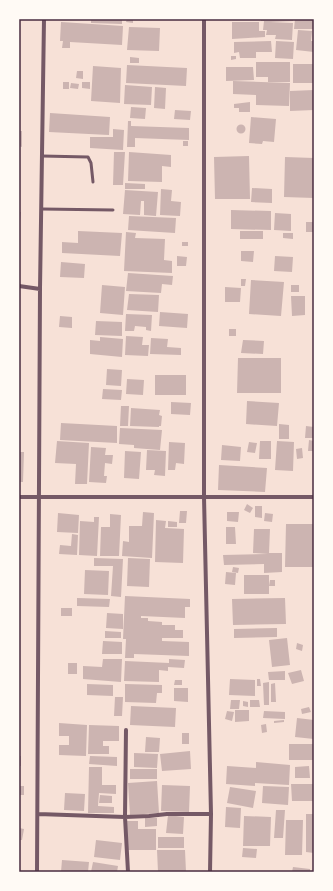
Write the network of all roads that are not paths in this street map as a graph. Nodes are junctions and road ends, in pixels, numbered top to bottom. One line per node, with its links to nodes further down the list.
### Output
1 (44, 19): 3 (street)
2 (204, 19): 11 (street)
3 (42, 156): 4 (lane); 5 (street)
4 (93, 182)
5 (42, 210): 6 (lane); 8 (street)
6 (113, 210)
7 (19, 286): 8 (street)
8 (40, 289): 10 (street)
9 (19, 497): 10 (street)
10 (40, 497): 11 (street); 14 (street)
11 (204, 497): 12 (street); 15 (street)
12 (314, 497)
13 (126, 730): 16 (street)
14 (38, 814): 16 (street); 17 (street)
15 (210, 814): 16 (street); 19 (street)
16 (125, 816): 18 (street)
17 (37, 872)
18 (128, 872)
19 (210, 872)

